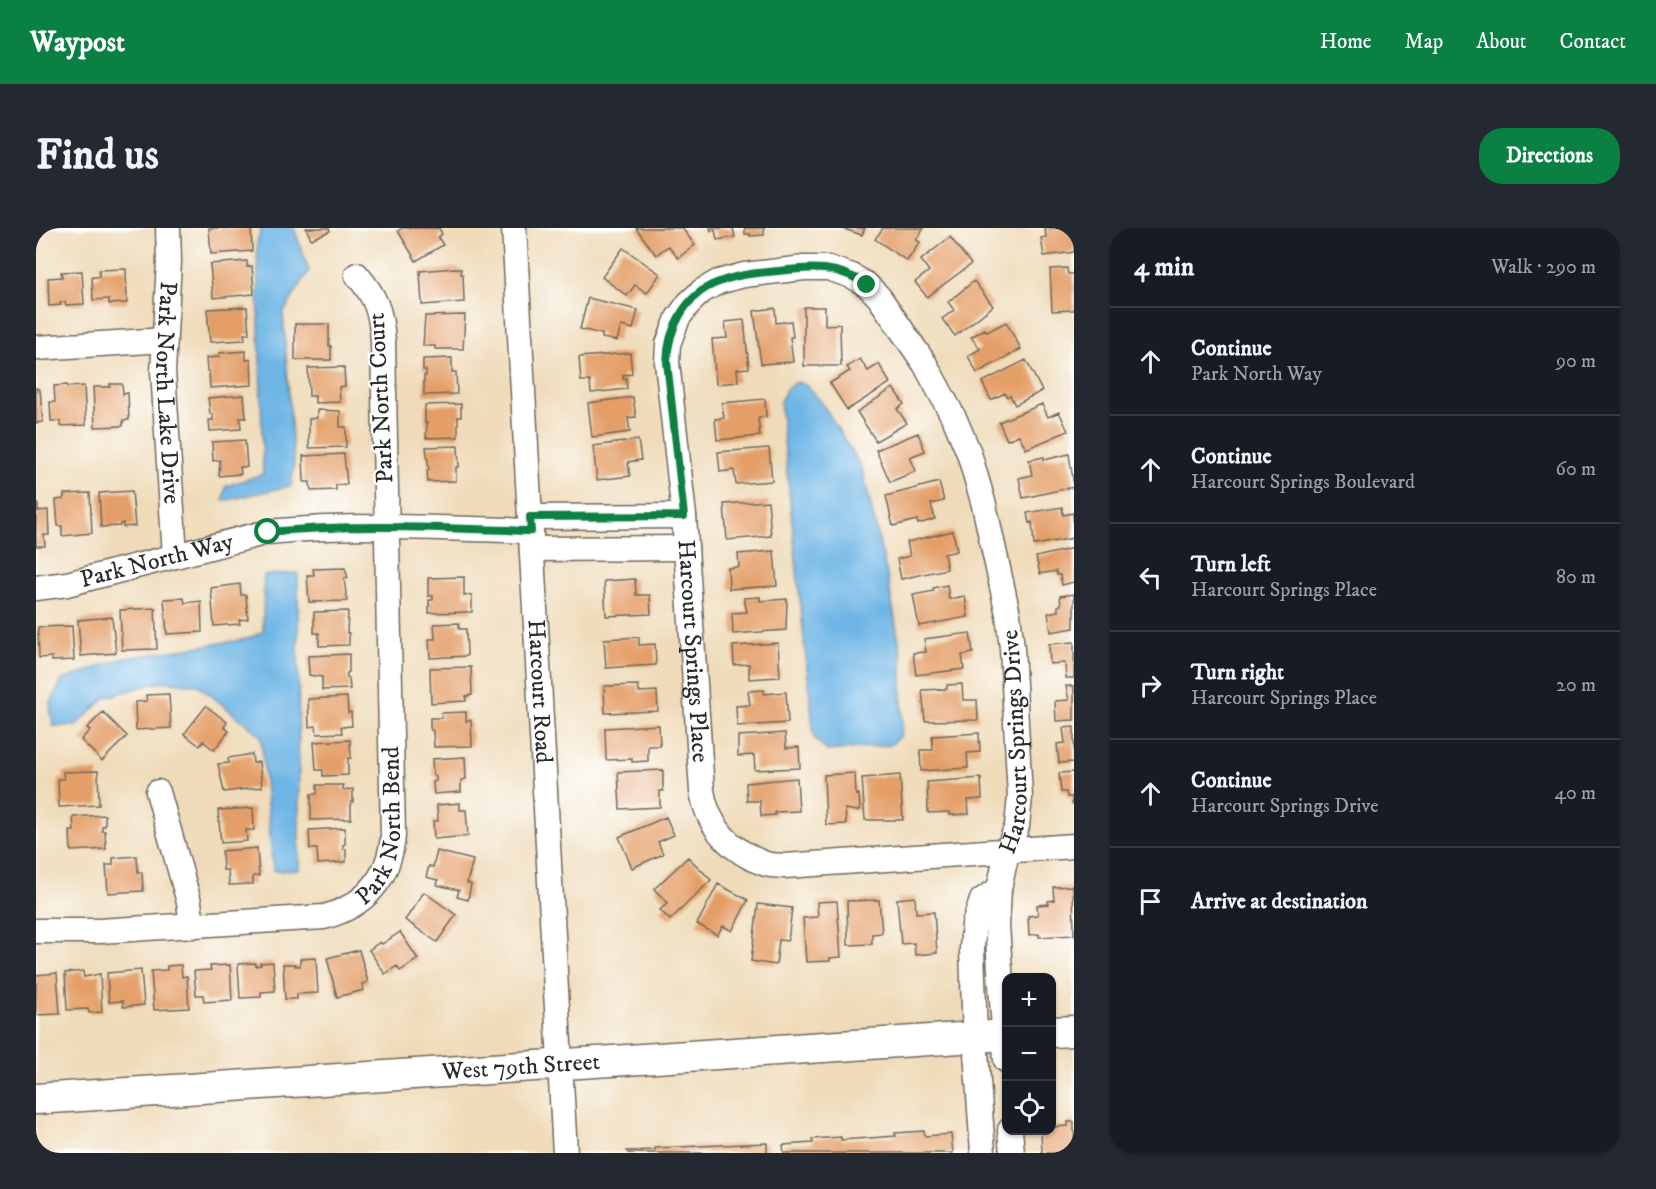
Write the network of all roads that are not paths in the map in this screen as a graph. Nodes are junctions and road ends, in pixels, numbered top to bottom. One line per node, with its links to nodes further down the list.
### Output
1 (168, 228): 5 (street, Park North Lake Drive)
2 (514, 228): 9 (street, Harcourt Road)
3 (357, 275): 8 (street, Park North Court)
4 (744, 275): 7 (street, Harcourt Springs Place); 15 (street, Harcourt Springs Drive)
5 (165, 340): 6 (street); 11 (street, Park North Lake Drive)
6 (36, 348)
7 (684, 516): 9 (street); 10 (street, Harcourt Springs Place)
8 (386, 527): 9 (street, Park North Way); 11 (street, Park North Way); 17 (street, Park North Bend)
9 (531, 532): 10 (street); 24 (street, Harcourt Road)
10 (686, 548): 15 (street, Harcourt Springs Place)
11 (175, 556): 12 (street, Park North Way)
12 (36, 588)
13 (158, 792): 17 (street)
14 (1074, 846): 15 (street, Harcourt Springs Place)
15 (1007, 852): 16 (street, Harcourt Springs Drive)
16 (999, 889): 19 (street, Harcourt Springs Drive); 22 (street, Harcourt Springs Drive)
17 (192, 926): 18 (street, Park North Bend)
18 (36, 931)
19 (1005, 1027)
20 (1074, 1031): 21 (main road)
21 (1056, 1032)
22 (975, 1037): 23 (main road, West 79th Street); 24 (main road, West 79th Street); 28 (street, Harcourt Springs Drive)
23 (1002, 1043)
24 (561, 1065): 25 (main road, West 79th Street); 27 (street, Harcourt Road)
25 (36, 1099)
26 (1010, 1135): 29 (street)
27 (566, 1153)
28 (983, 1153)
29 (1012, 1153)

